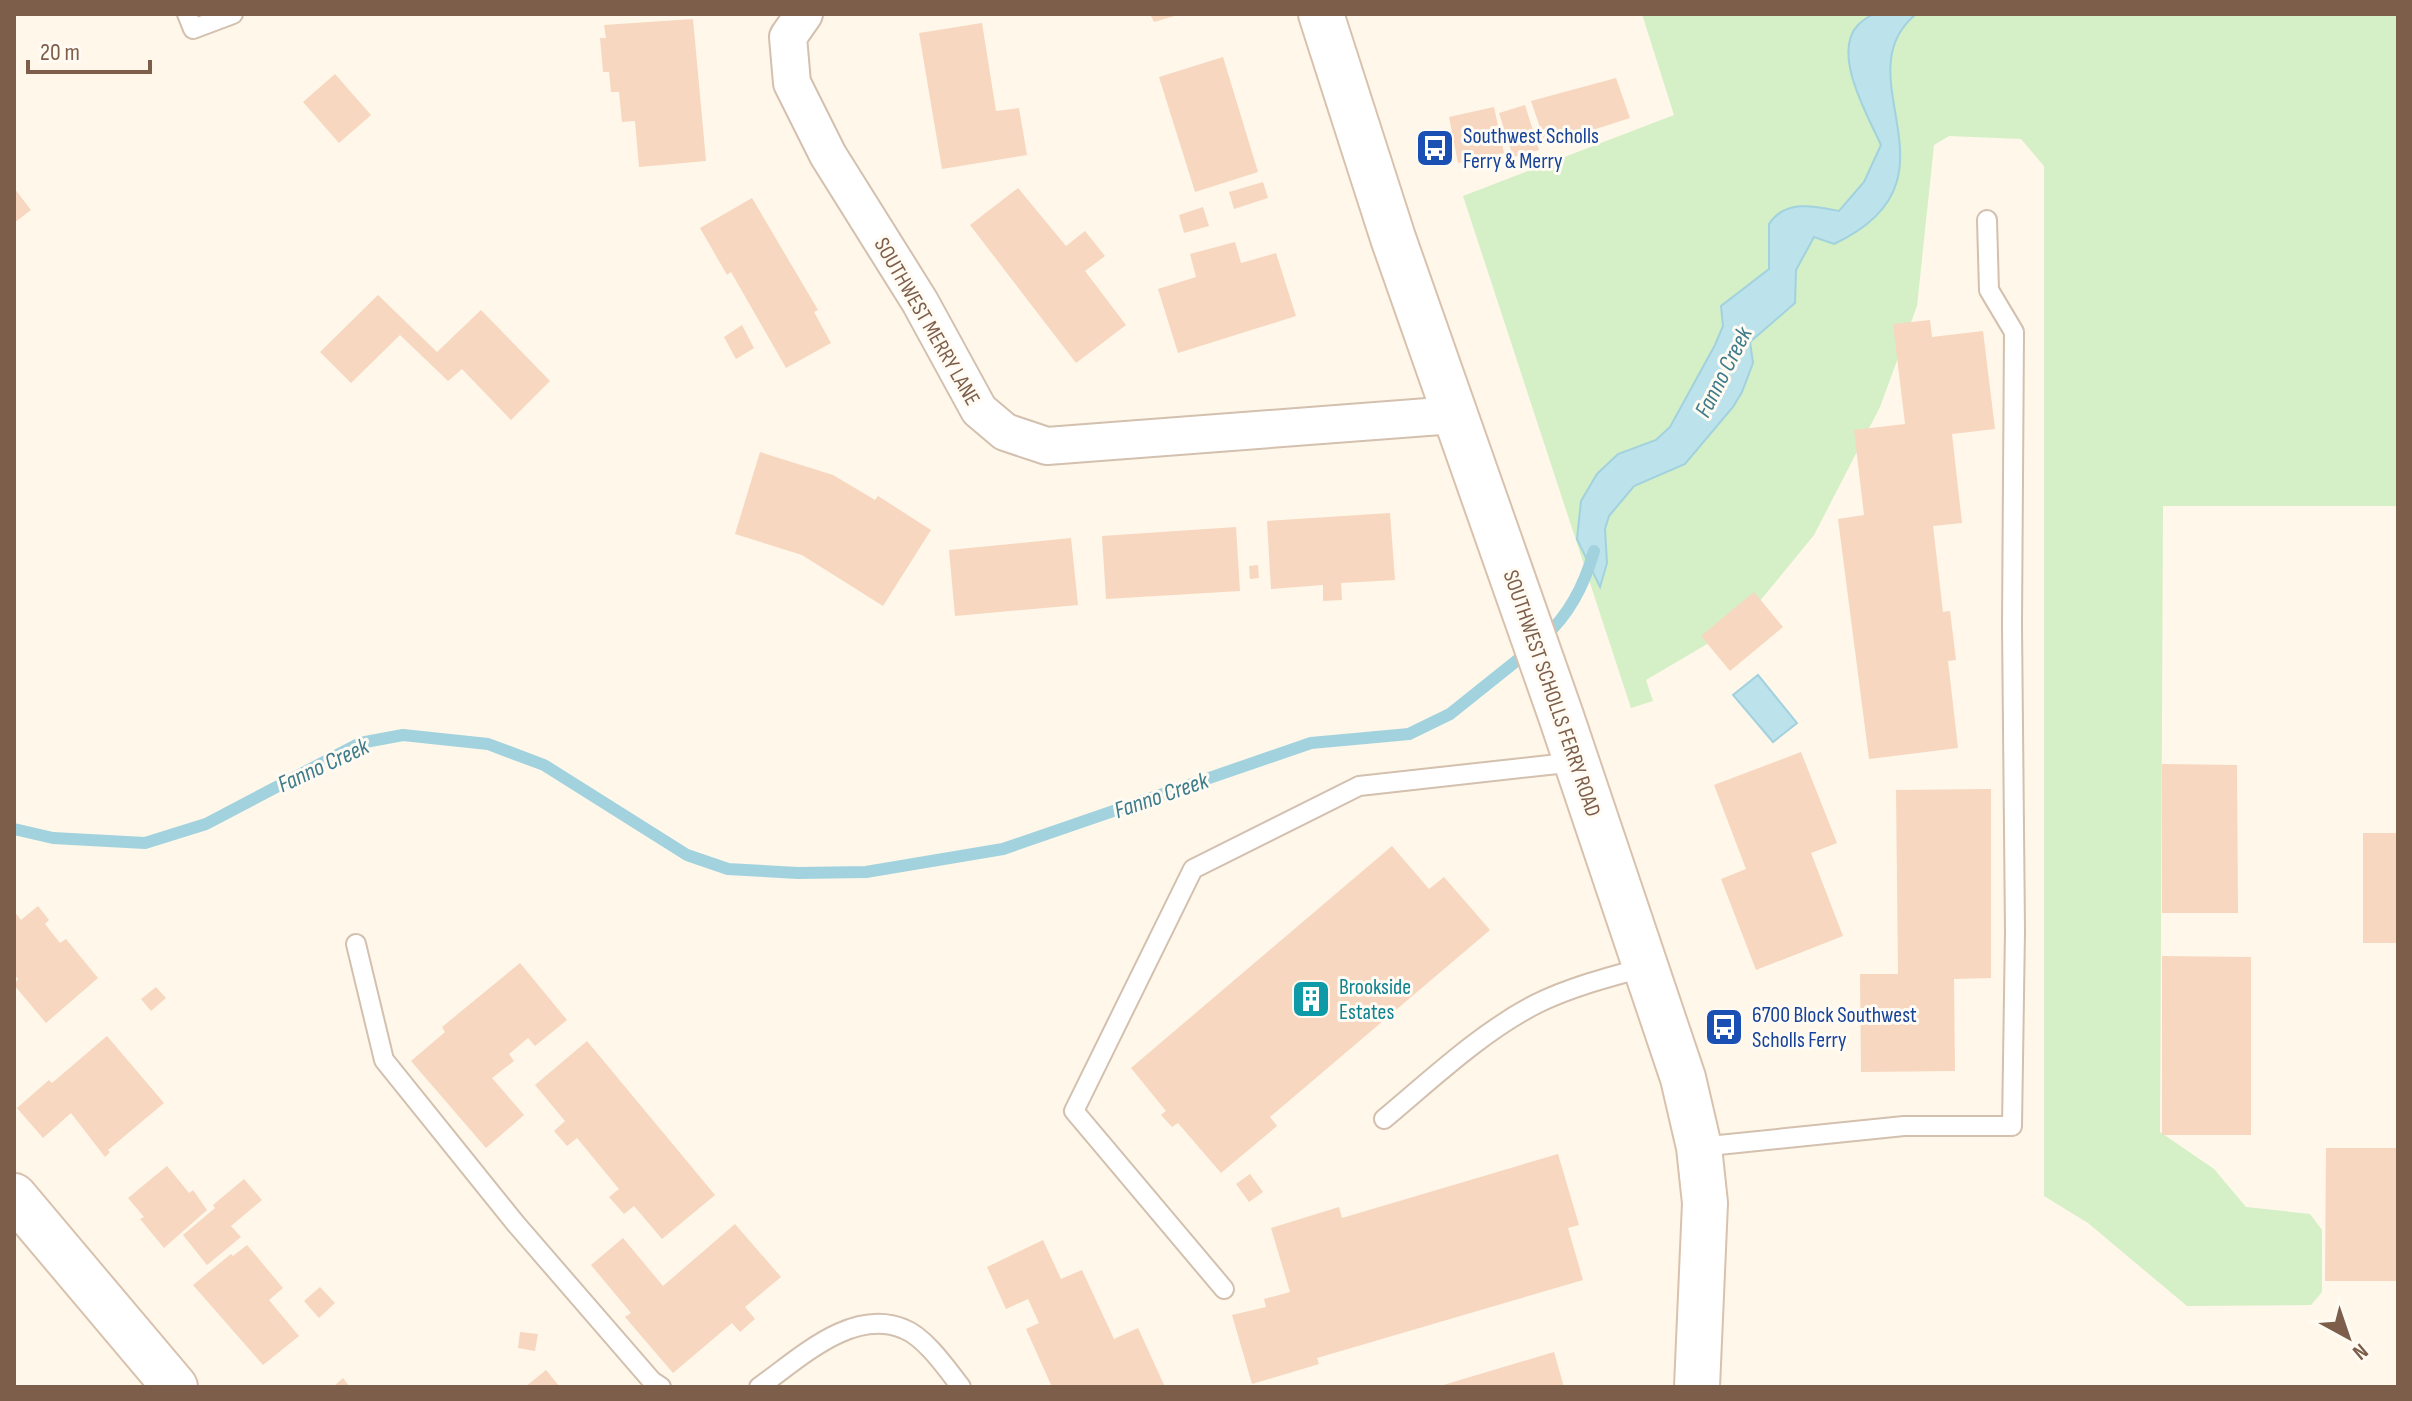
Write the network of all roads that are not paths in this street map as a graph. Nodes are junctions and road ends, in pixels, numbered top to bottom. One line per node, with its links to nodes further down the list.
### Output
1 (187, 14): 2 (lane)
2 (233, 14)
3 (804, 14): 6 (street, SOUTHWEST MERRY LANE)
4 (1321, 14): 6 (main road, SOUTHWEST SCHOLLS FERRY ROAD)
5 (1987, 220): 11 (lane)
6 (1454, 415): 7 (main road, SOUTHWEST SCHOLLS FERRY ROAD)
7 (1576, 762): 9 (main road, SOUTHWEST SCHOLLS FERRY ROAD); 13 (lane)
8 (356, 944): 15 (lane)
9 (1646, 967): 10 (lane); 11 (main road, SOUTHWEST SCHOLLS FERRY ROAD)
10 (1384, 1119)
11 (1699, 1147): 18 (main road, SOUTHWEST SCHOLLS FERRY ROAD)
12 (14, 1196): 14 (main road)
13 (1224, 1289)
14 (175, 1387)
15 (661, 1387)
16 (759, 1387): 17 (lane)
17 (961, 1387)
18 (1697, 1387)

